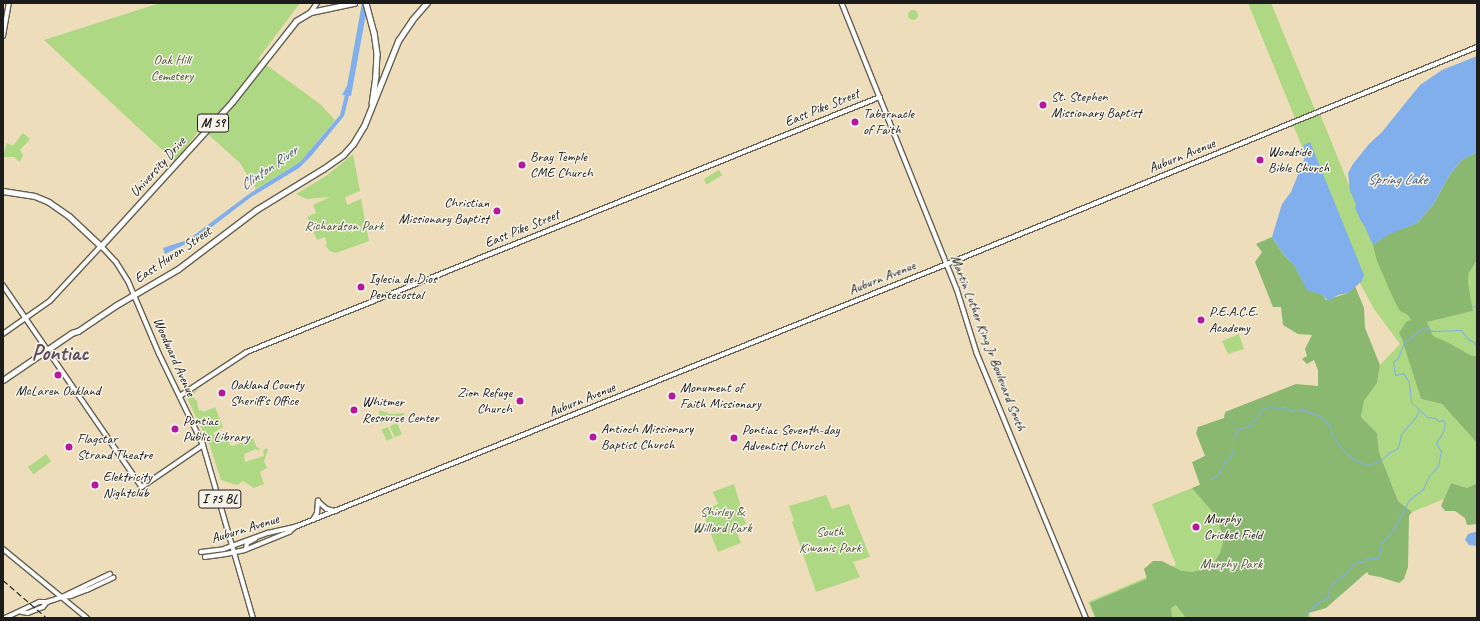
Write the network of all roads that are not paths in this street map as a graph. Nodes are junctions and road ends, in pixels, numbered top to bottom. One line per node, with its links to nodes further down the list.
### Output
1 (9, 3): 8 (main road)
2 (317, 3): 7 (main road, University Drive)
3 (354, 3): 7 (highway, M 59)
4 (366, 3): 11 (highway)
5 (427, 3): 11 (highway, East Huron Street)
6 (842, 3): 10 (main road, Martin Luther King Jr Boulevard South)
7 (311, 12): 13 (highway, University Drive / M 59)
8 (3, 36)
9 (1477, 48): 14 (main road, Auburn Avenue)
10 (880, 97): 14 (main road, Martin Luther King Jr Boulevard South); 21 (main road, East Pike Street)
11 (372, 108): 16 (highway, East Huron Street)
12 (3, 191): 13 (highway, Woodward Avenue / I 75 BL)
13 (101, 246): 16 (main road, Woodward Avenue / I 75 BL); 17 (main road, University Drive)
14 (947, 264): 23 (main road, Auburn Avenue); 39 (main road, Martin Luther King Jr Boulevard South)
15 (3, 285): 17 (main road)
16 (135, 294): 19 (highway, East Huron Street); 21 (main road, Woodward Avenue / I 75 BL)
17 (26, 318): 18 (main road, University Drive); 19 (main road)
18 (3, 334)
19 (47, 350): 20 (highway, East Huron Street); 22 (main road)
20 (3, 380)
21 (180, 396): 22 (main road, Woodward Avenue / I 75 BL)
22 (203, 445): 27 (main road, Woodward Avenue / I 75 BL)
23 (337, 511): 24 (main road, Auburn Avenue); 24 (main road)
24 (312, 521): 25 (main road, Auburn Avenue)
25 (295, 527): 26 (main road, Auburn Avenue); 29 (main road, Auburn Avenue)
26 (260, 536): 27 (main road, Auburn Avenue); 29 (main road)
27 (233, 546): 30 (main road, Auburn Avenue); 31 (main road, Woodward Avenue / I 75 BL)
28 (3, 549): 35 (main road)
29 (246, 549): 31 (main road, Auburn Avenue)
30 (201, 552)
31 (235, 552): 32 (main road, Auburn Avenue); 38 (main road, Woodward Avenue / I 75 BL)
32 (205, 557)
33 (110, 574): 35 (main road)
34 (113, 578): 35 (main road)
35 (62, 597): 36 (main road); 37 (main road)
36 (5, 618)
37 (87, 618)
38 (253, 618)
39 (1086, 618)

